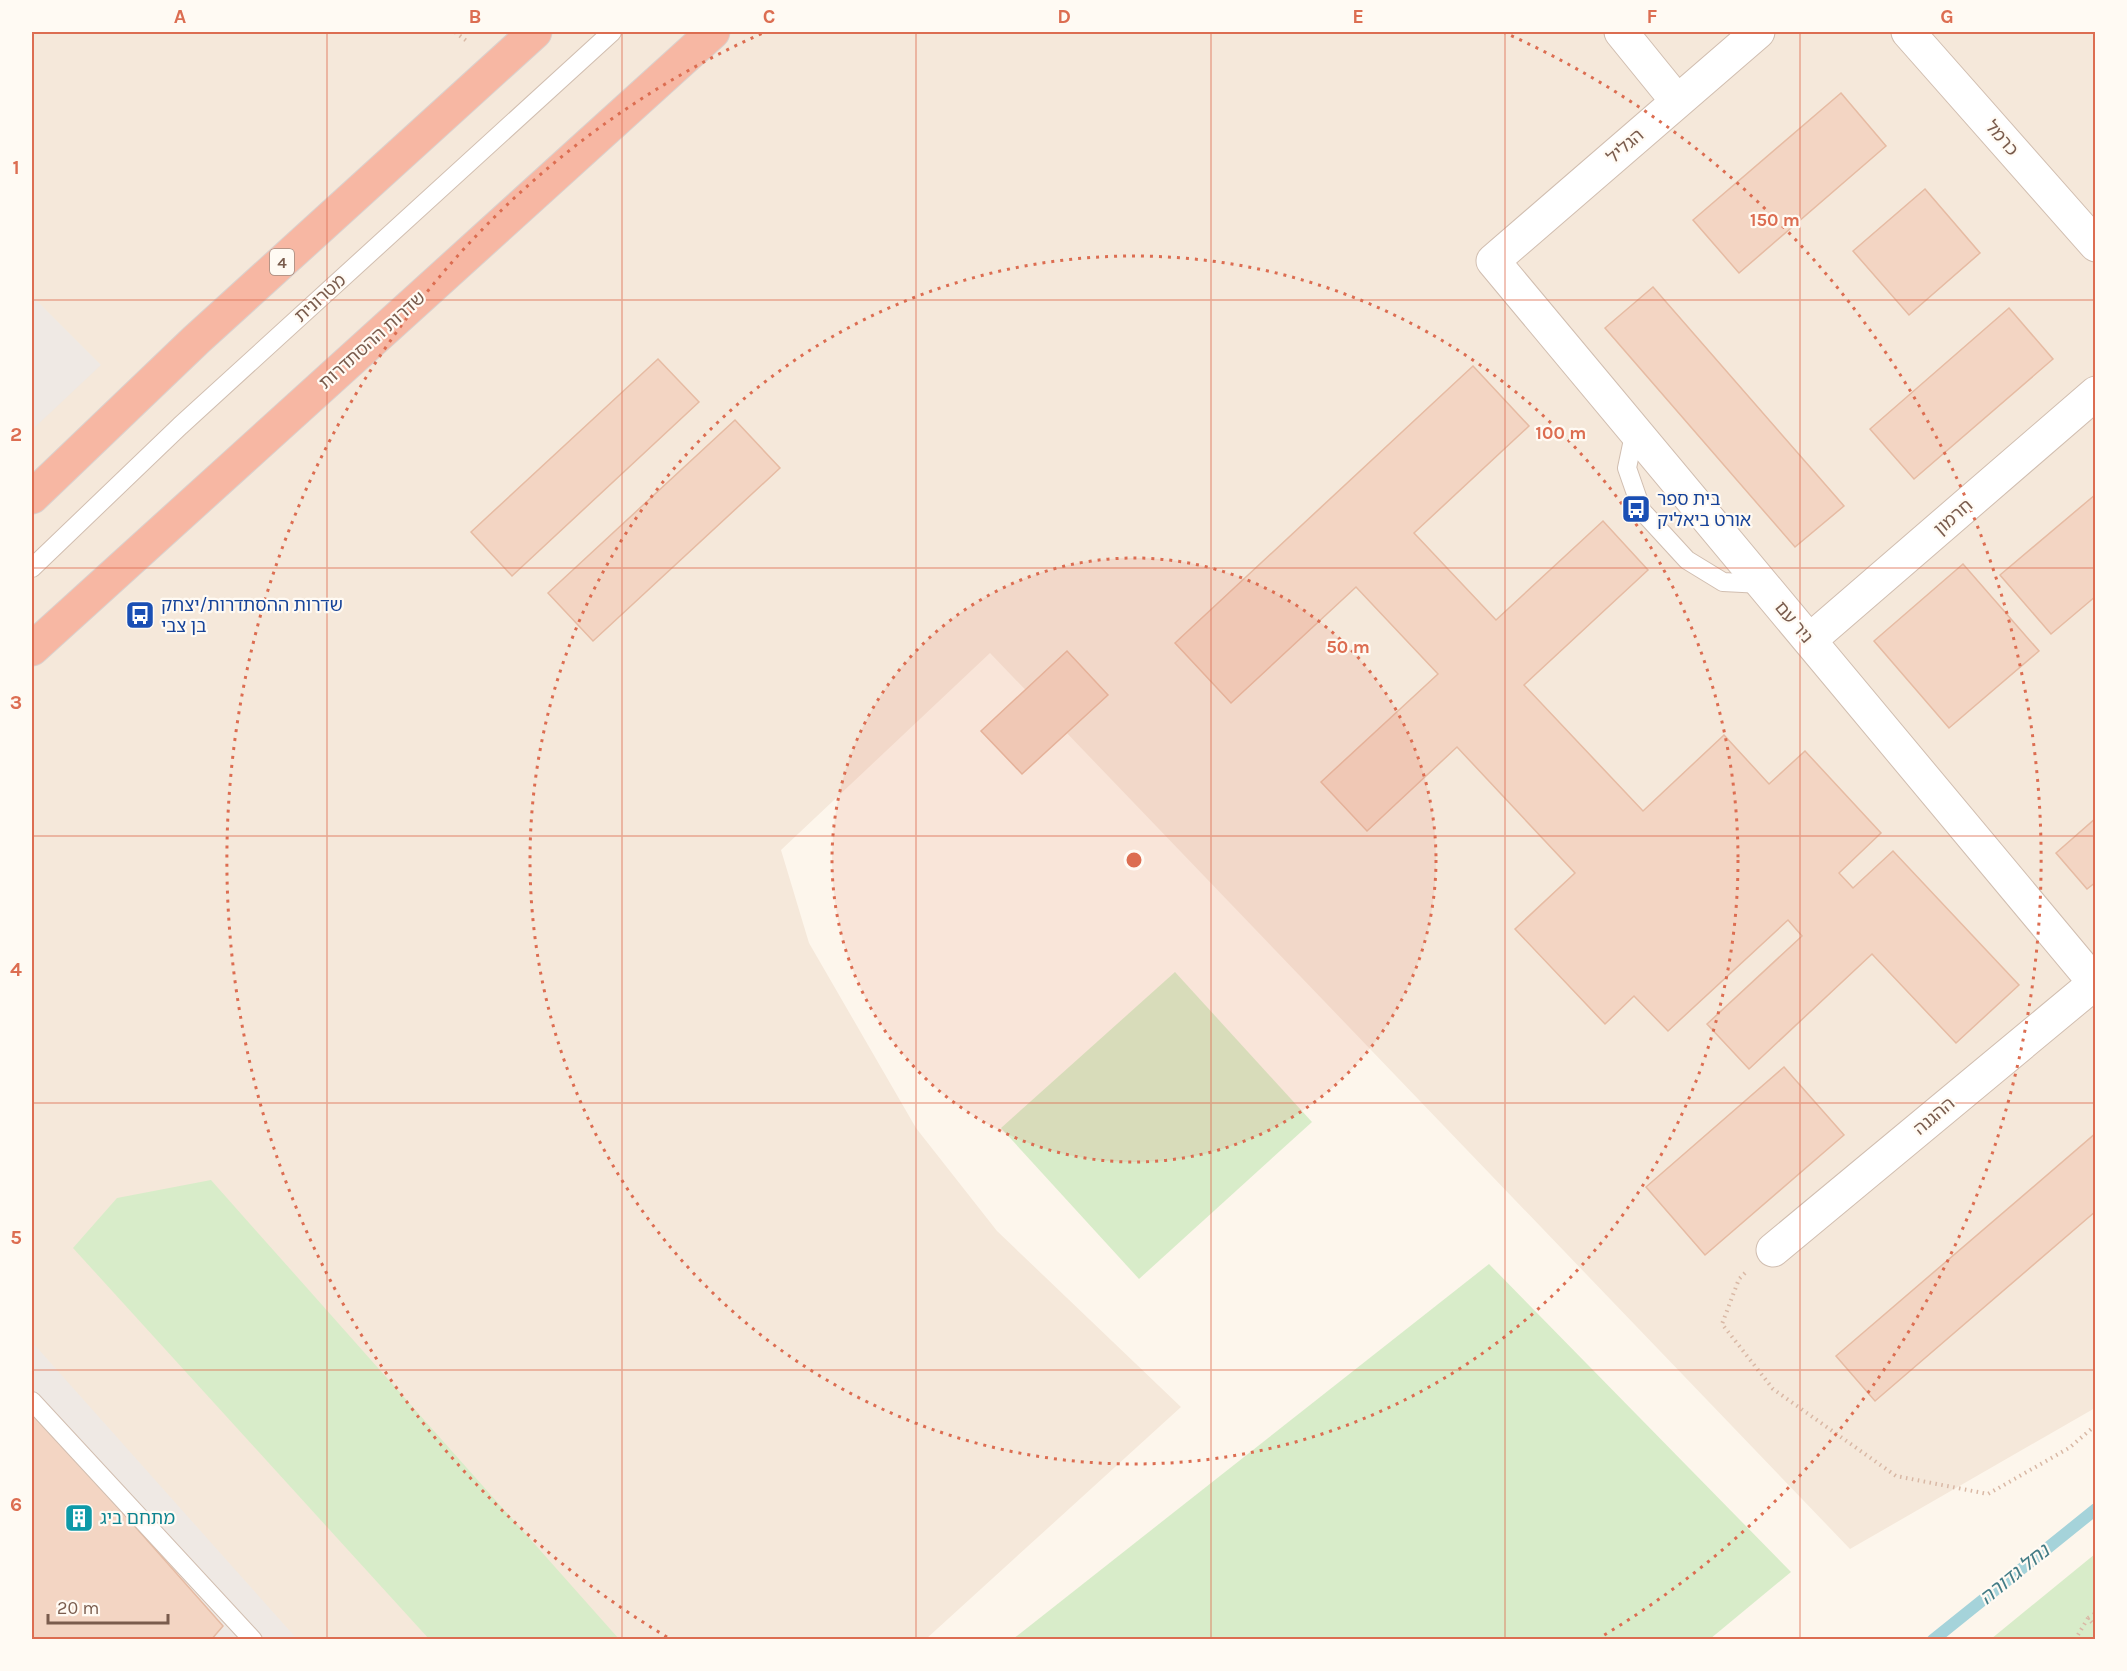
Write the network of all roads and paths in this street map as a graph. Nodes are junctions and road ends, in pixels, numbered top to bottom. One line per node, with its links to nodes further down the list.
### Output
1 (535, 32): 12 (highway, 4)
2 (612, 32): 13 (lane, מטרונית)
3 (713, 32): 16 (highway, שדרות ההסתדרות)
4 (1621, 32): 7 (street)
5 (1758, 32): 7 (street, הגליל)
6 (1908, 32): 8 (street, כרמל)
7 (1677, 100): 9 (street, הגליל)
8 (2096, 245)
9 (1493, 261): 11 (street, ניר עם)
10 (2096, 393): 15 (street, חרמון)
11 (1635, 430): 14 (street, ניר עם); 14 (lane)
12 (32, 497)
13 (32, 568)
14 (1762, 584): 15 (street, ניר עם)
15 (1810, 640): 17 (street, ניר עם)
16 (32, 649)
17 (2095, 982): 18 (street, ההגנה)
18 (1773, 1250): 20 (path)
19 (32, 1401): 24 (lane)
20 (2096, 1425)
21 (2096, 1613): 22 (path)
22 (2088, 1618): 23 (path); 25 (path)
23 (2096, 1627)
24 (253, 1640)
25 (2075, 1640)

